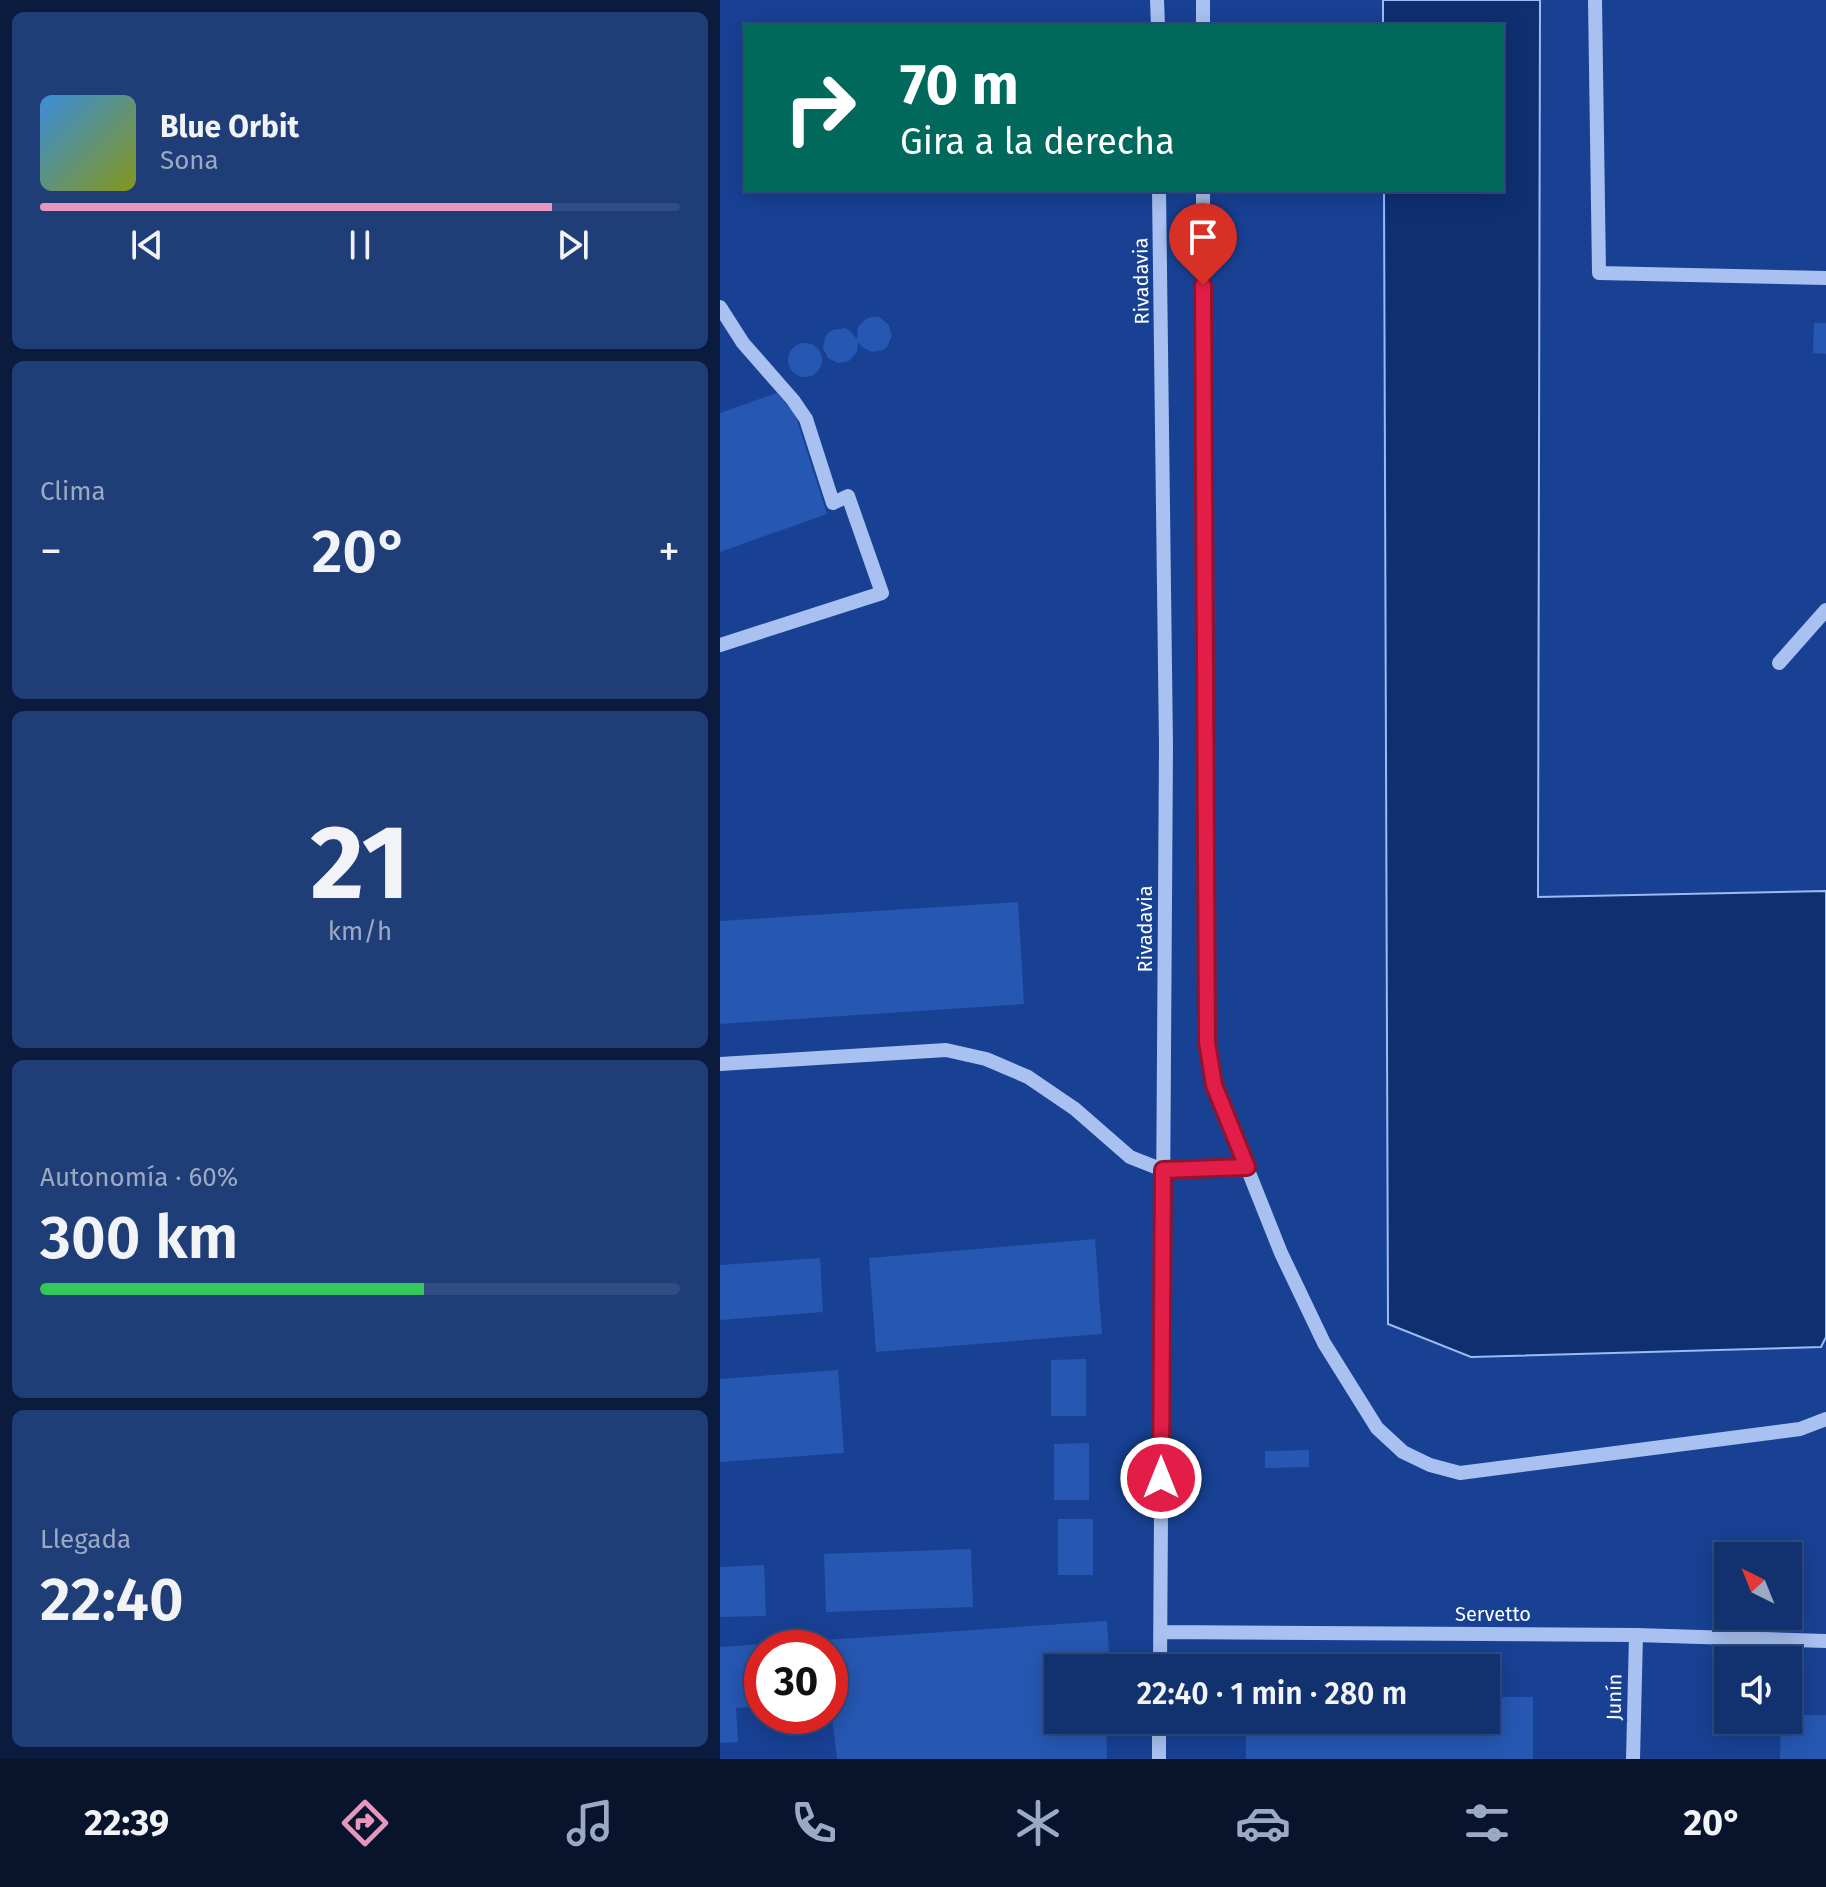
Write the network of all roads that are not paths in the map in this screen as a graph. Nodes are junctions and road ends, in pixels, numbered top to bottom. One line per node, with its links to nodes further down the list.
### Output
1 (1157, 0): 4 (street)
2 (1203, 0): 5 (street)
3 (1595, 0): 8 (street)
4 (1158, 24)
5 (1203, 24)
6 (1159, 192): 15 (street, Rivadavia)
7 (1203, 192): 14 (street)
8 (1826, 278)
9 (720, 307): 11 (street)
10 (1826, 610): 12 (street)
11 (720, 645)
12 (1779, 663)
13 (720, 1064): 15 (street)
14 (1247, 1167): 15 (street); 16 (street)
15 (1163, 1170): 17 (street, Rivadavia)
16 (1826, 1419)
17 (1161, 1632): 18 (street, Servetto); 20 (street, Rivadavia)
18 (1636, 1635): 19 (street, Servetto); 23 (street, Junín)
19 (1826, 1641)
20 (1160, 1654)
21 (1159, 1734): 22 (street)
22 (1159, 1759)
23 (1633, 1759)

